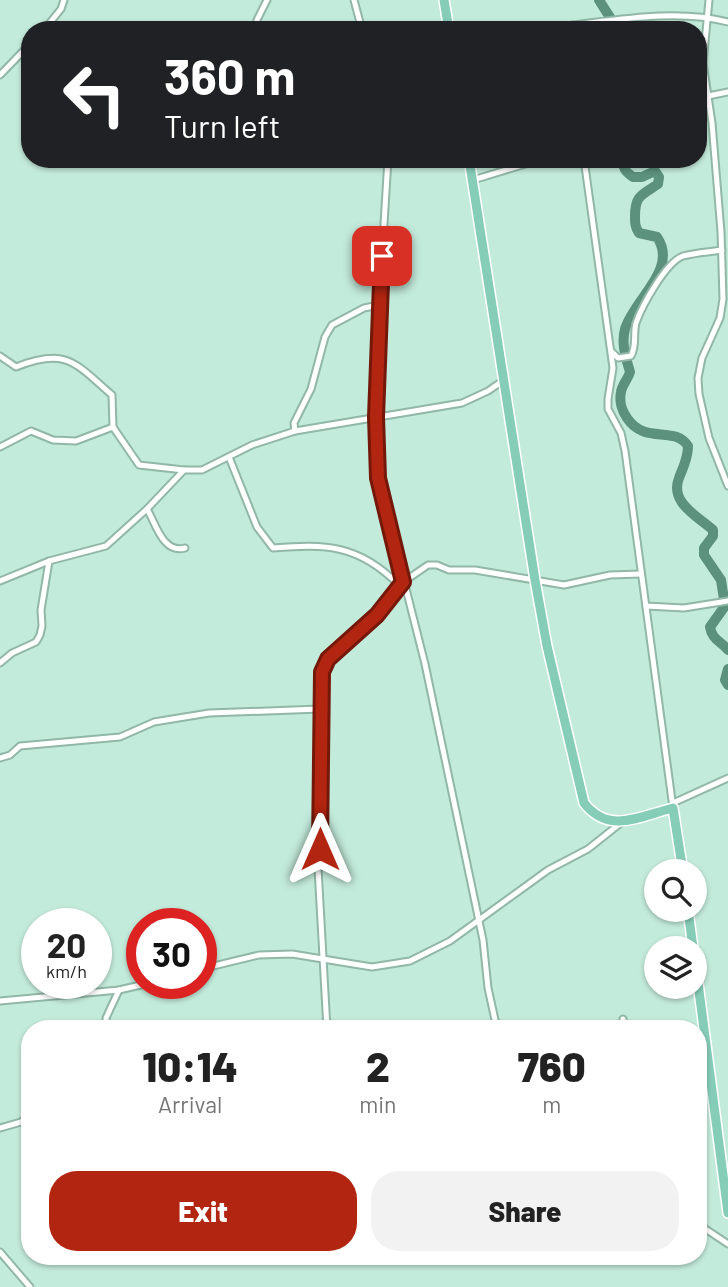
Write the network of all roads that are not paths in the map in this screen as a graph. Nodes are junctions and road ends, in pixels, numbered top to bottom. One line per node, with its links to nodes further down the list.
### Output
1 (64, 0): 7 (street)
2 (267, 0): 8 (street)
3 (355, 0): 9 (street)
4 (444, 0): 10 (main road)
5 (709, 0): 6 (street)
6 (707, 17): 11 (street); 12 (street); 13 (street)
7 (51, 21)
8 (257, 21)
9 (360, 21)
10 (448, 21)
11 (612, 21)
12 (707, 21)
13 (728, 22)
14 (21, 53): 15 (street)
15 (0, 75)
16 (707, 88): 18 (street)
17 (728, 92): 18 (street)
18 (708, 96): 25 (street)
19 (387, 168): 27 (street)
20 (470, 168): 23 (main road)
21 (512, 168): 23 (street)
22 (585, 168): 30 (street)
23 (472, 180): 32 (main road)
24 (728, 230): 25 (street)
25 (721, 232): 26 (street)
26 (722, 250): 28 (street); 30 (street)
27 (379, 305): 33 (street); 35 (street)
28 (720, 318): 29 (street); 39 (street)
29 (728, 318)
30 (610, 349): 43 (street)
31 (0, 356): 34 (street)
32 (504, 380): 33 (street); 44 (main road)
33 (376, 417): 35 (street); 46 (street)
34 (113, 427): 36 (street); 38 (street)
35 (295, 431): 37 (street)
36 (0, 447)
37 (229, 457): 38 (street); 46 (street)
38 (184, 470): 40 (street)
39 (728, 486)
40 (147, 509): 41 (street); 42 (street)
41 (185, 548)
42 (49, 561): 45 (street); 49 (street)
43 (640, 574): 44 (street); 48 (street)
44 (535, 580): 46 (street); 54 (main road)
45 (0, 581)
46 (401, 583): 50 (street); 56 (street)
47 (728, 601): 48 (street)
48 (646, 606): 53 (street)
49 (0, 663)
50 (320, 709): 51 (street); 57 (street)
51 (0, 758)
52 (728, 778): 53 (street)
53 (673, 806): 54 (main road); 55 (main road)
54 (622, 822): 56 (street)
55 (681, 859)
56 (478, 919): 57 (street); 65 (street)
57 (323, 959): 58 (street); 64 (street)
58 (217, 964)
59 (126, 988): 60 (street)
60 (119, 990): 62 (street); 63 (street)
61 (698, 999): 66 (main road)
62 (0, 1001)
63 (106, 1020)
64 (326, 1020)
65 (495, 1020)
66 (700, 1020)
67 (707, 1075): 70 (main road)
68 (21, 1122): 69 (street)
69 (0, 1128)
70 (728, 1213)
71 (707, 1230): 72 (street)
72 (728, 1244)
73 (0, 1252): 74 (street)
74 (30, 1287)

